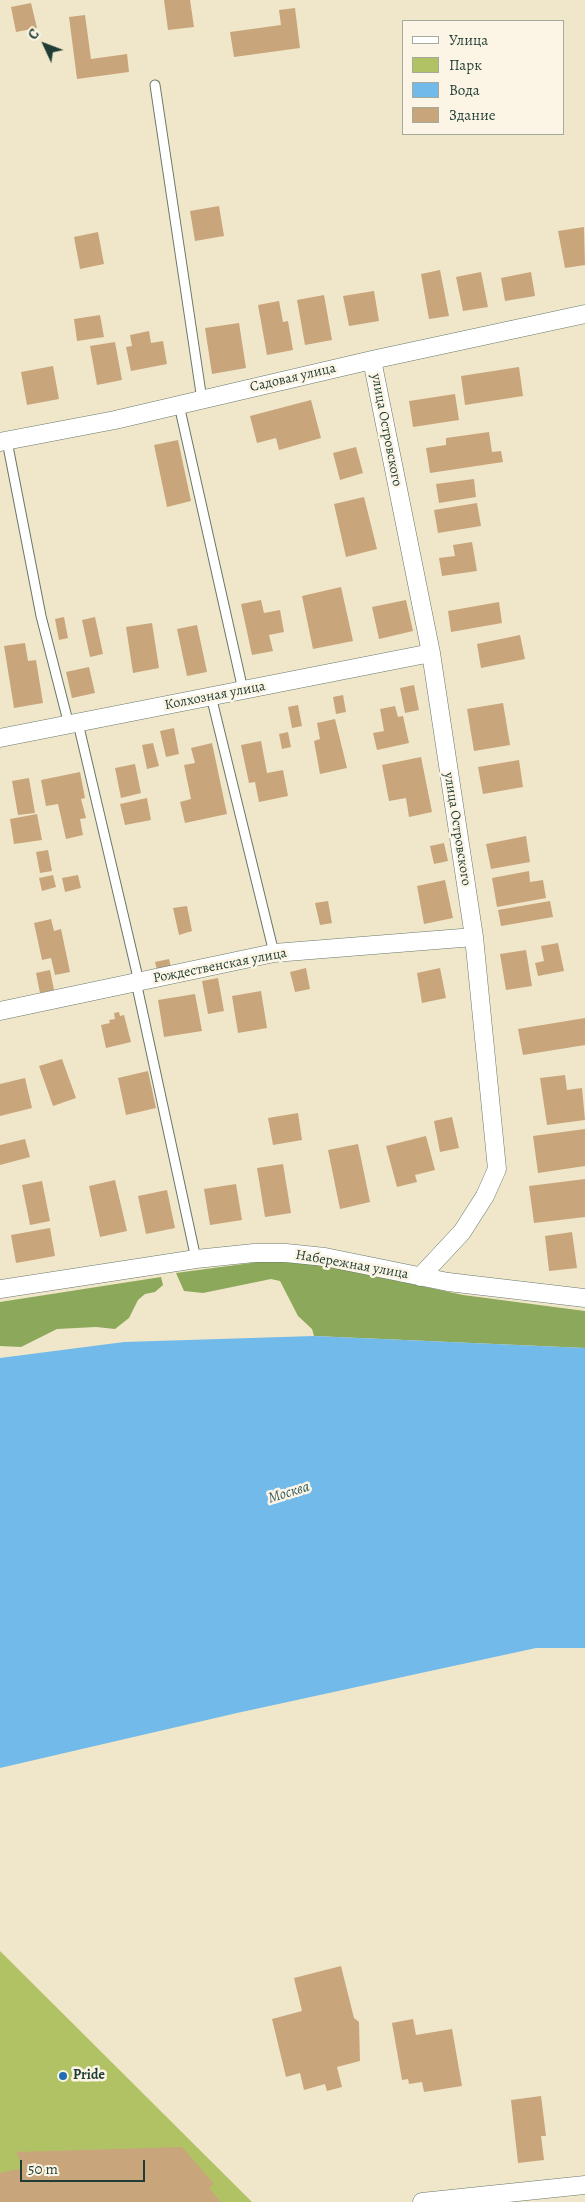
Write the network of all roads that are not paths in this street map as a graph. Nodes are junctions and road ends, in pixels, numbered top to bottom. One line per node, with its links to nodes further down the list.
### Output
1 (155, 84): 4 (lane)
2 (585, 314): 3 (street, Садовая улица)
3 (372, 360): 4 (street, Садовая улица); 7 (street, улица Островского)
4 (202, 400): 5 (street, Садовая улица)
5 (179, 405): 6 (street, Садовая улица); 8 (lane)
6 (3, 441): 10 (lane)
7 (431, 653): 8 (street, Колхозная улица); 12 (street, улица Островского)
8 (243, 690): 9 (street, Колхозная улица)
9 (211, 696): 10 (street, Колхозная улица); 13 (lane)
10 (73, 724): 11 (street, Колхозная улица); 14 (lane)
11 (0, 738)
12 (474, 937): 13 (street, Рождественская улица); 17 (street, улица Островского)
13 (274, 953): 14 (street, Рождественская улица)
14 (140, 982): 15 (street, Рождественская улица); 16 (lane)
15 (0, 1011)
16 (196, 1259): 17 (street, Набережная улица); 18 (street, Набережная улица)
17 (420, 1277): 19 (street, Набережная улица)
18 (0, 1289)
19 (585, 1298)
20 (585, 2185): 21 (street)
21 (422, 2202)

